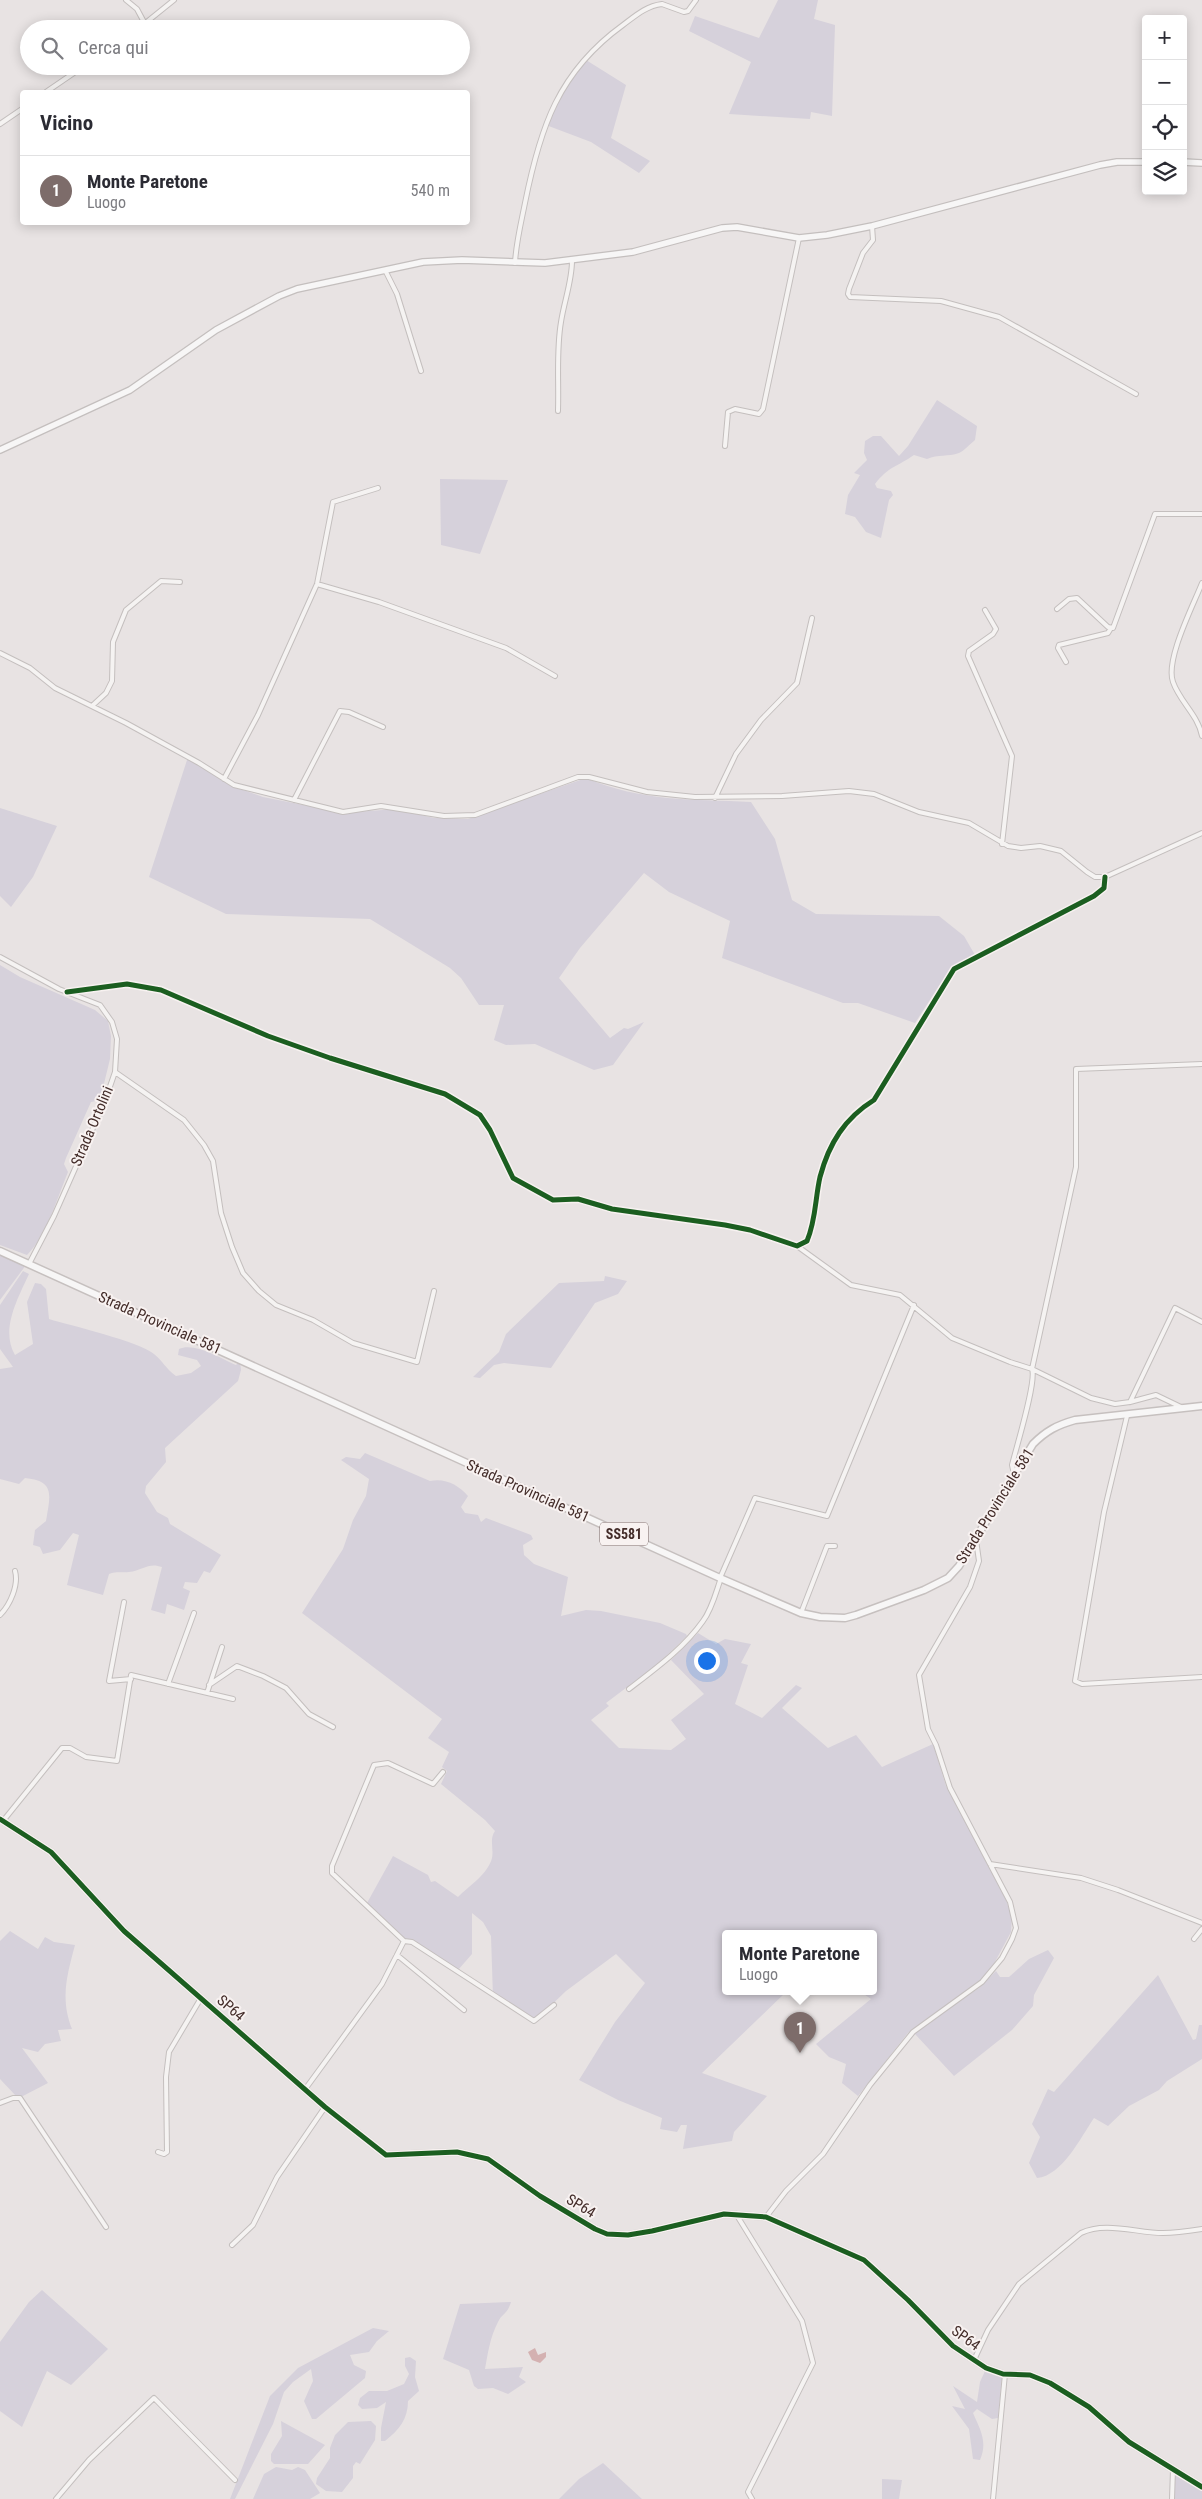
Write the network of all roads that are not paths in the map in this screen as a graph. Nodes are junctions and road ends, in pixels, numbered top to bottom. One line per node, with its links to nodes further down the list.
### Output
1 (126, 0): 4 (street)
2 (174, 0): 5 (street)
3 (696, 0): 16 (street)
4 (143, 20)
5 (150, 20)
6 (71, 75): 7 (street)
7 (49, 90)
8 (20, 110): 9 (street)
9 (0, 124)
10 (1142, 162): 13 (street)
11 (1187, 162): 12 (street)
12 (1202, 163)
13 (872, 226): 14 (street); 19 (street)
14 (799, 238): 15 (street); 21 (street)
15 (572, 261): 16 (street); 20 (street)
16 (514, 264): 17 (street)
17 (385, 270): 18 (street); 22 (street)
18 (421, 371)
19 (1136, 394)
20 (558, 410)
21 (725, 446)
22 (0, 450)
23 (378, 488): 26 (street)
24 (1202, 514): 31 (street)
25 (180, 582): 35 (street)
26 (317, 584): 34 (street); 38 (street)
27 (1202, 584): 37 (street)
28 (1057, 609): 31 (street)
29 (985, 610): 42 (street)
30 (812, 618): 39 (street)
31 (1111, 628): 33 (street)
32 (0, 653): 35 (street)
33 (1066, 662)
34 (555, 676)
35 (92, 706): 38 (street)
36 (383, 727): 40 (street)
37 (1202, 736)
38 (224, 779): 40 (street)
39 (715, 798): 40 (street); 42 (street)
40 (294, 800)
41 (1202, 833): 43 (street)
42 (1002, 844): 43 (street)
43 (1105, 877): 48 (street)
44 (0, 957): 45 (street, Strada Ortolini)
45 (67, 992): 47 (street, Strada Ortolini); 48 (street)
46 (1202, 1064): 54 (street)
47 (115, 1072): 50 (street, Strada Ortolini); 51 (street)
48 (797, 1246): 52 (street)
49 (0, 1251): 50 (main road, Strada Provinciale 581 / SS581)
50 (29, 1264): 63 (main road, Strada Provinciale 581 / SS581)
51 (434, 1291)
52 (914, 1305): 54 (street); 63 (street)
53 (1202, 1322): 55 (street)
54 (1032, 1369): 55 (street); 59 (street)
55 (1130, 1402): 57 (street)
56 (1202, 1406): 57 (main road, Strada Provinciale 581 / SS581)
57 (1183, 1408): 58 (main road, Strada Provinciale 581 / SS581)
58 (1127, 1416): 59 (main road, Strada Provinciale 581 / SS581); 69 (street)
59 (1014, 1474): 60 (main road, Strada Provinciale 581 / SS581)
60 (976, 1540): 66 (main road, Strada Provinciale 581 / SS581); 79 (street)
61 (835, 1546): 66 (street)
62 (15, 1571): 67 (street)
63 (721, 1578): 66 (main road, Strada Provinciale 581 / SS581); 73 (street)
64 (124, 1602): 70 (street)
65 (194, 1613): 71 (street)
66 (801, 1613)
67 (0, 1615)
68 (222, 1647): 72 (street)
69 (1202, 1677)
70 (131, 1679): 71 (street); 78 (street)
71 (168, 1684): 74 (street)
72 (209, 1685): 74 (street); 76 (street)
73 (629, 1689)
74 (207, 1693): 75 (street)
75 (233, 1699)
76 (334, 1727)
77 (443, 1772): 83 (street)
78 (2, 1820): 85 (street, SP64 / SP64)
79 (990, 1864): 80 (street); 93 (street)
80 (1202, 1923)
81 (1202, 1929): 82 (street)
82 (1194, 1939)
83 (404, 1941): 84 (street); 86 (street)
84 (397, 1955): 87 (street); 88 (street)
85 (201, 1998): 88 (street, SP64 / SP64); 91 (street)
86 (554, 2004)
87 (464, 2010)
88 (306, 2088): 90 (street, SP64 / SP64)
89 (0, 2103): 94 (street)
90 (325, 2107): 92 (street, SP64 / SP64); 96 (street)
91 (158, 2152)
92 (736, 2214): 93 (street, SP64 / SP64); 103 (street)
93 (766, 2217): 97 (street, SP64 / SP64)
94 (106, 2227)
95 (1202, 2229): 97 (street)
96 (232, 2245)
97 (974, 2360): 98 (street, SP64 / SP64)
98 (1005, 2374): 99 (street, SP64 / SP64); 104 (street)
99 (1173, 2469): 101 (street, SP64 / SP64); 105 (street)
100 (235, 2480): 102 (street)
101 (1202, 2487)
102 (56, 2499)
103 (752, 2499)
104 (993, 2499)
105 (1172, 2499)

